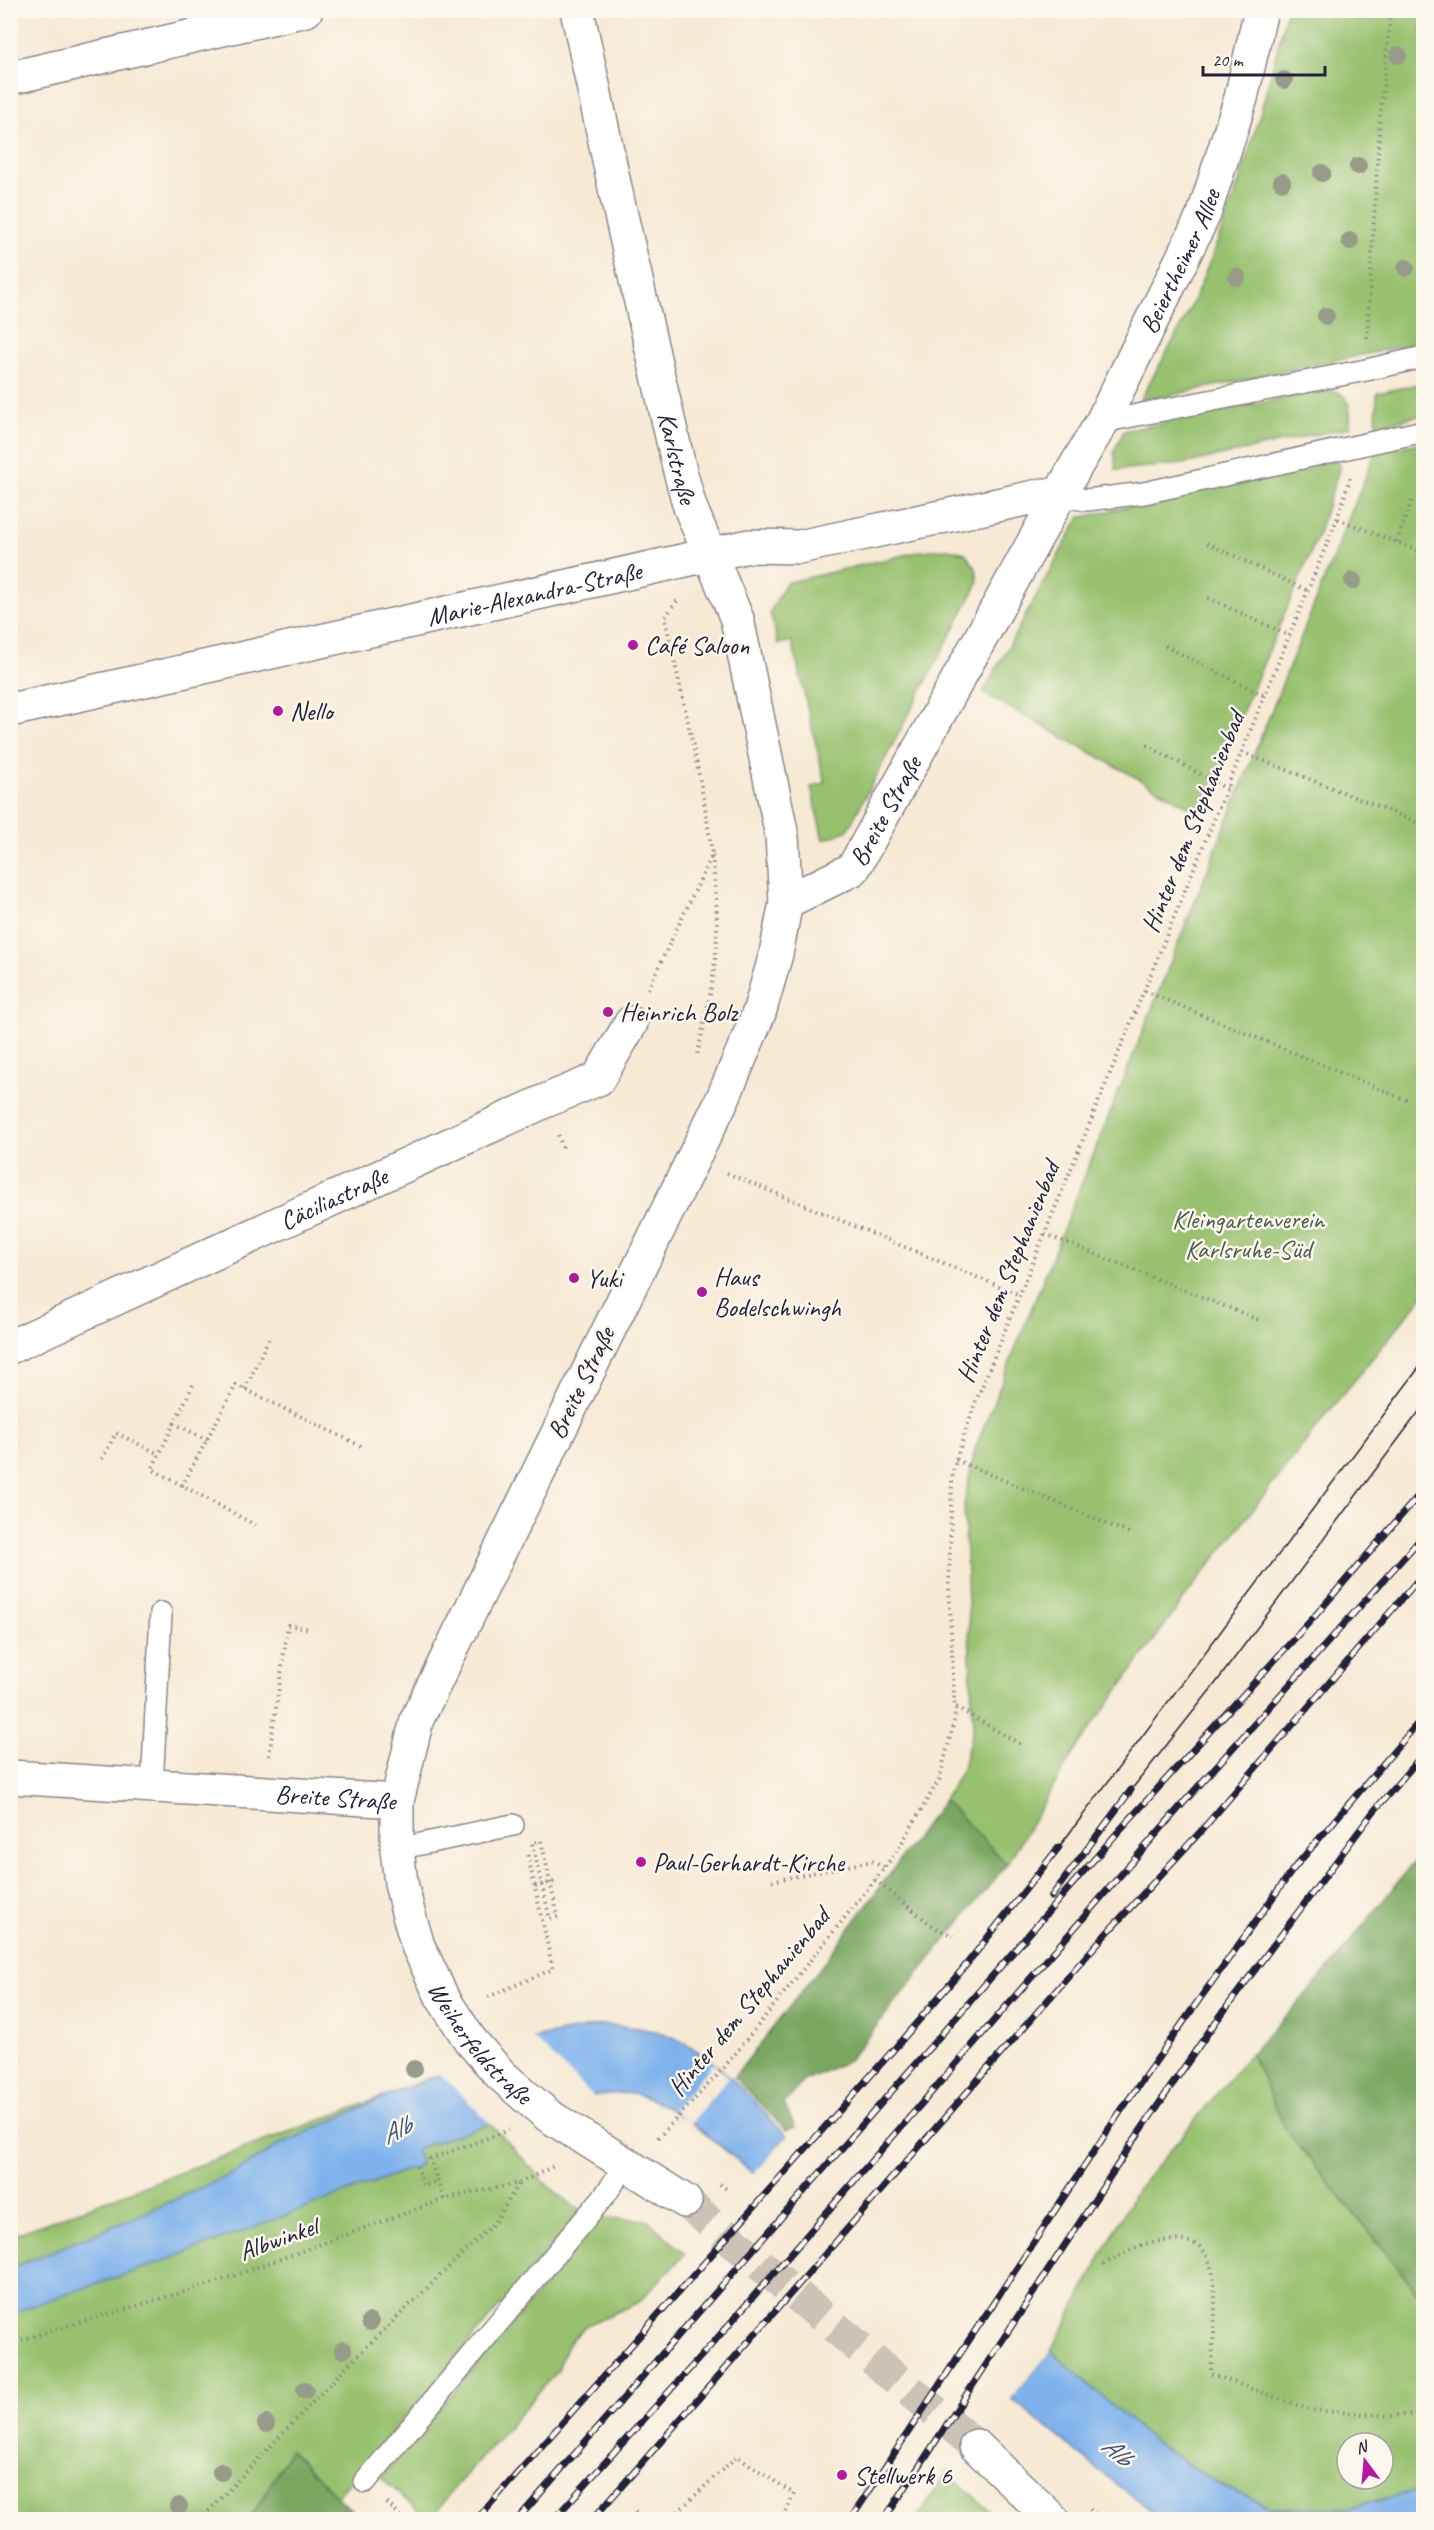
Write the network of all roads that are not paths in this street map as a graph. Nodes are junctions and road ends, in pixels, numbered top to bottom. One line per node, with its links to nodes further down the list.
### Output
1 (306, 10): 4 (street)
2 (577, 10): 9 (street, Karlstraße)
3 (1261, 10): 6 (street, Beiertheimer Allee)
4 (10, 78)
5 (1424, 357): 6 (lane)
6 (1102, 422): 8 (street, Beiertheimer Allee)
7 (1424, 431): 8 (lane)
8 (1060, 496): 9 (street, Marie-Alexandra-Straße); 11 (street, Breite Straße)
9 (711, 555): 10 (street, Marie-Alexandra-Straße); 11 (street, Karlstraße)
10 (10, 710)
11 (786, 902): 17 (street, Breite Straße)
12 (631, 1023): 13 (street, Cäciliastraße)
13 (10, 1347)
14 (161, 1613): 16 (lane)
15 (10, 1776): 16 (street, Breite Straße)
16 (152, 1786): 17 (street, Breite Straße)
17 (397, 1801): 19 (street, Weiherfeldstraße)
18 (513, 1825): 19 (lane)
19 (397, 1849): 20 (street, Weiherfeldstraße)
20 (627, 2163): 21 (street, Weiherfeldstraße); 23 (lane)
21 (685, 2201)
22 (976, 2446): 24 (street)
23 (365, 2482)
24 (1053, 2520)

